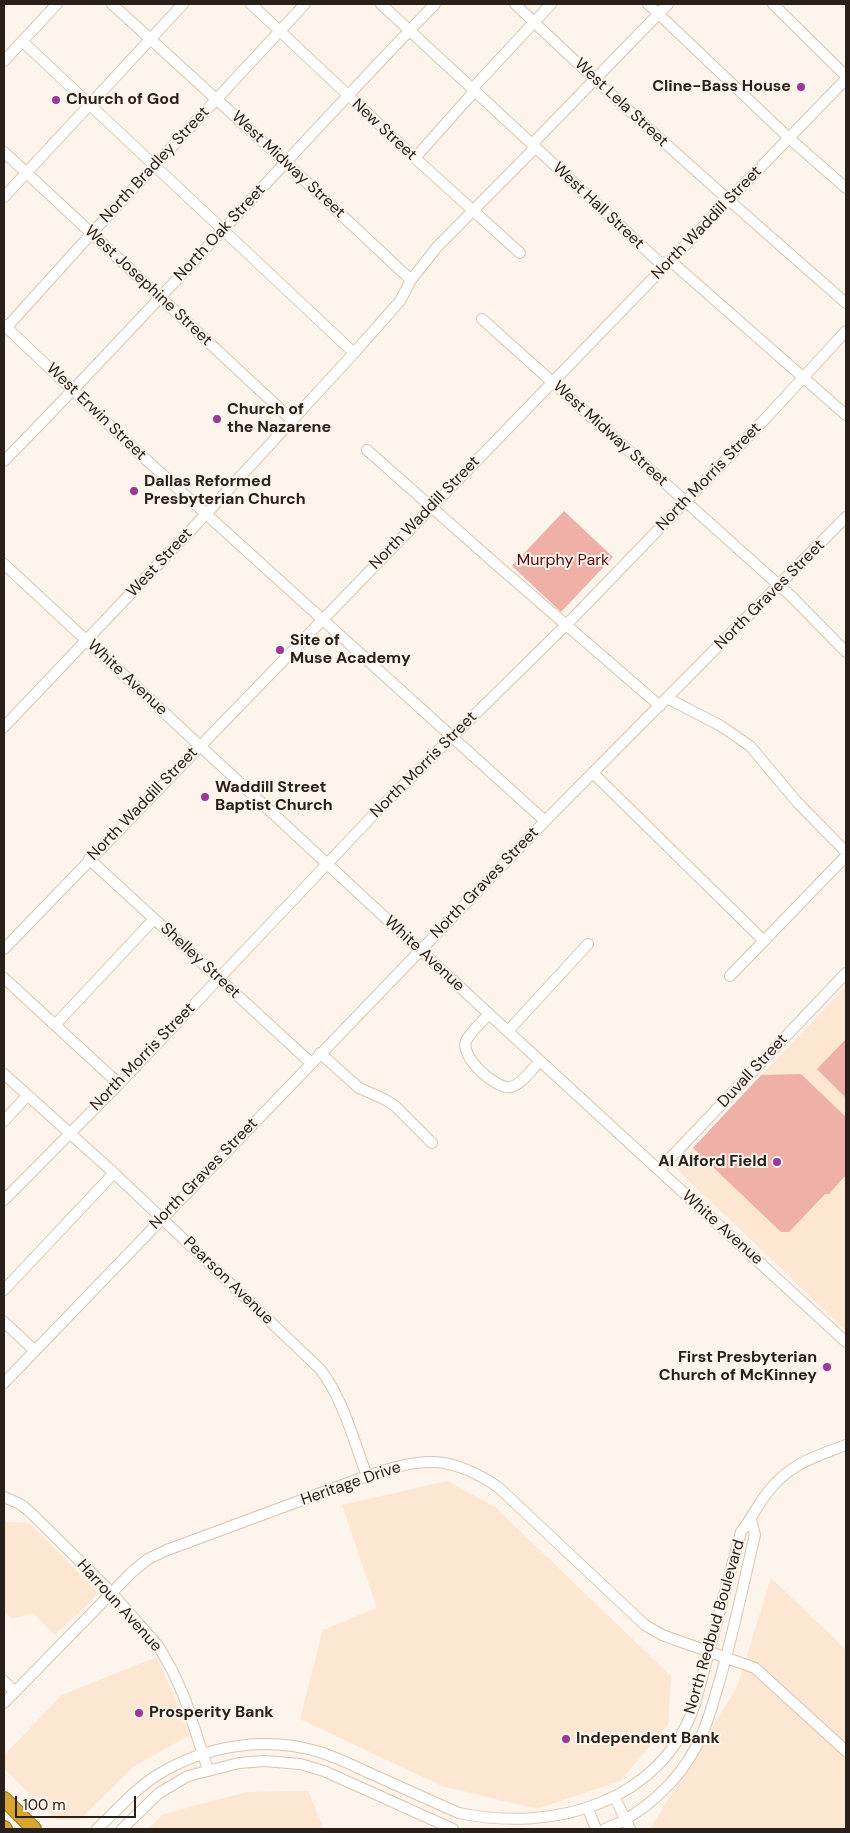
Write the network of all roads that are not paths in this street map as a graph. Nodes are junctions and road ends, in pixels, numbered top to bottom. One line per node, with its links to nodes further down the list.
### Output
1 (57, 4): 18 (street)
2 (112, 4): 17 (street, West Midway Street)
3 (183, 4): 17 (street)
4 (251, 4): 16 (street, New Street)
5 (305, 4): 16 (street, North Bradley Street)
6 (381, 4): 15 (street, West Hall Street)
7 (435, 4): 15 (street, North Oak Street)
8 (515, 4): 14 (street, West Lela Street)
9 (552, 4): 14 (street)
10 (648, 4): 13 (street)
11 (668, 4): 13 (street, West Street)
12 (772, 4): 20 (street)
13 (658, 13): 21 (street, West Street); 26 (street)
14 (534, 22): 21 (street, West Lela Street); 22 (street)
15 (409, 30): 22 (street, West Hall Street); 23 (street, North Oak Street)
16 (280, 31): 23 (street, New Street); 24 (street, North Bradley Street)
17 (150, 39): 24 (street, West Midway Street); 25 (street)
18 (23, 42): 19 (street); 25 (street)
19 (4, 61)
20 (846, 78): 26 (street, North Waddill Street)
21 (594, 79): 27 (street, West Street); 35 (street, West Lela Street)
22 (473, 88): 27 (street, West Hall Street); 29 (street)
23 (348, 96): 29 (street, New Street); 30 (street, North Oak Street)
24 (216, 99): 30 (street, West Midway Street); 31 (street, North Bradley Street)
25 (89, 105): 31 (street); 32 (street)
26 (789, 138): 33 (street); 35 (street, North Waddill Street)
27 (534, 146): 36 (street, West Street); 40 (street, West Hall Street)
28 (4, 152): 32 (street, West Josephine Street)
29 (415, 158): 36 (street, New Street)
30 (285, 162): 37 (street, North Oak Street); 41 (street, West Midway Street)
31 (155, 166): 37 (street); 38 (street, North Bradley Street)
32 (26, 173): 34 (street); 38 (street, West Josephine Street)
33 (846, 188)
34 (4, 197)
35 (728, 201): 40 (street, North Waddill Street); 43 (street, West Lela Street)
36 (472, 210): 39 (street, New Street); 41 (street, West Street)
37 (224, 230): 42 (street, North Oak Street); 47 (street)
38 (91, 234): 42 (street, West Josephine Street); 45 (street, North Bradley Street)
39 (520, 254)
40 (666, 263): 48 (street, West Hall Street); 49 (street, North Waddill Street)
41 (411, 280): 47 (street, West Street)
42 (160, 297): 50 (street, North Oak Street); 52 (street, West Josephine Street)
43 (846, 303)
44 (482, 320): 49 (street, West Midway Street)
45 (5, 326): 50 (street, West Erwin Street)
46 (846, 331): 48 (street, North Morris Street)
47 (354, 353): 52 (street, West Street)
48 (803, 377): 51 (street, West Hall Street); 55 (street, North Morris Street)
49 (552, 383): 55 (street, West Midway Street); 56 (street, North Waddill Street)
50 (73, 390): 54 (street, North Oak Street); 57 (street, West Erwin Street)
51 (846, 415)
52 (292, 420): 57 (street, West Street)
53 (368, 450): 56 (street)
54 (4, 461)
55 (685, 501): 60 (street, West Midway Street); 62 (street, North Morris Street)
56 (431, 507): 61 (street, North Waddill Street); 62 (street)
57 (206, 514): 61 (street, West Erwin Street); 63 (street, West Street)
58 (846, 517): 60 (street, North Graves Street)
59 (4, 564): 63 (street, White Avenue)
60 (779, 586): 64 (street, West Midway Street); 65 (street, North Graves Street)
61 (322, 620): 67 (street, West Erwin Street); 68 (street, North Waddill Street)
62 (566, 624): 65 (street); 67 (street, North Morris Street)
63 (87, 641): 66 (street, West Street); 68 (street, White Avenue)
64 (846, 652)
65 (664, 702): 69 (street, North Graves Street); 71 (street)
66 (4, 727)
67 (452, 738): 70 (street, West Erwin Street); 74 (street, North Morris Street)
68 (200, 746): 73 (street, North Waddill Street); 74 (street, White Avenue)
69 (593, 773): 70 (street, North Graves Street); 76 (street)
70 (545, 821): 79 (street, North Graves Street)
71 (846, 852)
72 (846, 856): 76 (street)
73 (90, 859): 75 (street, Shelley Street); 78 (street, North Waddill Street)
74 (326, 864): 79 (street, White Avenue); 83 (street, North Morris Street)
75 (154, 919): 83 (street, Shelley Street); 85 (street)
76 (764, 941): 81 (street)
77 (588, 944): 86 (street)
78 (4, 949)
79 (420, 950): 84 (street, White Avenue); 87 (street, North Graves Street)
80 (846, 972): 96 (street, Duvall Street)
81 (730, 976)
82 (4, 978): 85 (street)
83 (219, 978): 89 (street, Shelley Street); 91 (street, North Morris Street)
84 (489, 1014): 86 (street, White Avenue); 88 (street)
85 (55, 1025): 91 (street)
86 (508, 1031): 88 (street, White Avenue)
87 (320, 1053): 89 (street, North Graves Street); 95 (street)
88 (540, 1061): 96 (street, White Avenue)
89 (311, 1064): 99 (street, North Graves Street)
90 (4, 1074): 92 (street, Pearson Avenue)
91 (119, 1084): 94 (street, North Morris Street)
92 (27, 1096): 93 (street); 94 (street, Pearson Avenue)
93 (4, 1121)
94 (71, 1133): 97 (street, Pearson Avenue); 98 (street, North Morris Street)
95 (432, 1143)
96 (659, 1170): 102 (street, White Avenue)
97 (114, 1173): 99 (street, Pearson Avenue); 100 (street)
98 (4, 1200)
99 (162, 1218): 103 (street, North Graves Street); 106 (street, Pearson Avenue)
100 (4, 1290)
101 (4, 1322): 103 (street)
102 (846, 1342)
103 (34, 1350): 104 (street, North Graves Street)
104 (4, 1383)
105 (846, 1445): 108 (street, North Redbud Boulevard)
106 (367, 1476): 109 (street, Heritage Drive); 110 (street, Heritage Drive)
107 (4, 1497): 109 (street, Harroun Avenue)
108 (751, 1520): 110 (street, North Redbud Boulevard); 111 (street, North Redbud Boulevard)
109 (111, 1592): 113 (street, Heritage Drive); 116 (street, Harroun Avenue)
110 (709, 1653): 111 (street, Heritage Drive); 119 (street, North Redbud Boulevard)
111 (726, 1658): 115 (street, Heritage Drive); 121 (street, North Redbud Boulevard)
112 (4, 1681): 113 (street)
113 (15, 1692): 114 (street, Heritage Drive)
114 (4, 1703)
115 (846, 1751)
116 (203, 1754): 117 (street, Harroun Avenue); 120 (street, North Redbud Boulevard); 123 (street, North Redbud Boulevard)
117 (208, 1770): 124 (street); 125 (street)
118 (4, 1799): 122 (highway)
119 (616, 1802): 120 (street, North Redbud Boulevard); 121 (street)
120 (590, 1814): 126 (street)
121 (628, 1824): 127 (street, North Redbud Boulevard)
122 (34, 1829)
123 (97, 1829)
124 (122, 1829)
125 (453, 1829)
126 (596, 1829)
127 (605, 1829)

